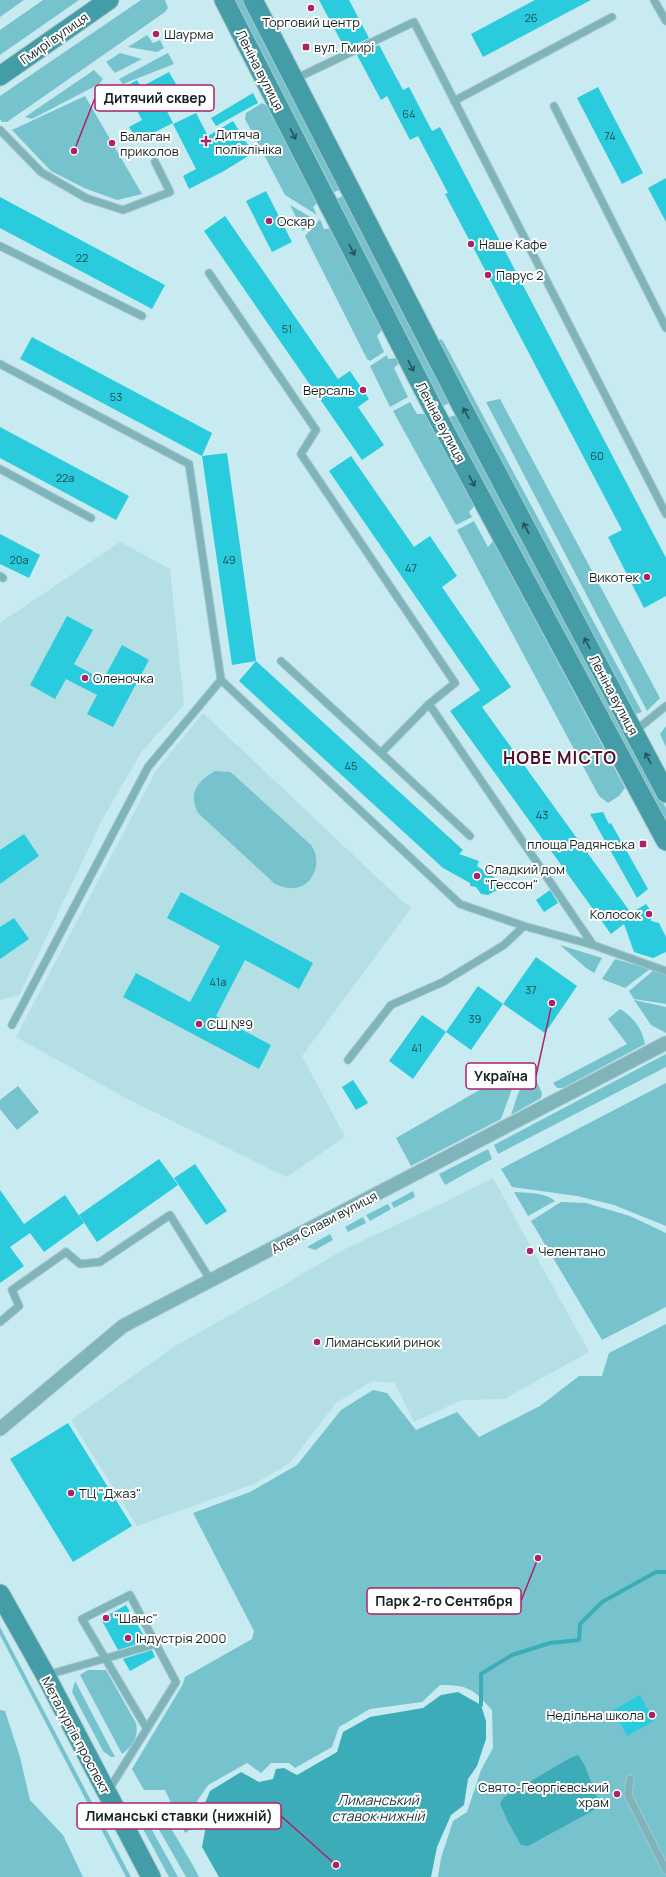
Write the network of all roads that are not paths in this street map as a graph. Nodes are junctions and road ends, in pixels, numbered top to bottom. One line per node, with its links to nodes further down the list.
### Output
1 (109, 0): 7 (street, Гмирі вулиця)
2 (224, 0): 29 (street, Леніна вулиця, one-way to 29)
3 (253, 0): 8 (street, Леніна вулиця)
4 (654, 0): 6 (lane)
5 (612, 17): 9 (lane)
6 (666, 21)
7 (0, 76)
8 (293, 80): 9 (lane); 25 (street, Леніна вулиця, one-way to 8)
9 (454, 101): 19 (lane)
10 (554, 106): 16 (lane)
11 (0, 130): 12 (lane)
12 (155, 162)
13 (0, 246): 15 (lane)
14 (210, 273): 23 (lane)
15 (142, 316)
16 (666, 328)
17 (0, 364): 22 (lane)
18 (0, 470): 20 (lane)
19 (666, 514)
20 (91, 518)
21 (282, 661): 26 (lane)
22 (222, 680): 30 (lane); 33 (lane)
23 (429, 704): 26 (lane); 31 (lane)
24 (666, 706): 25 (lane)
25 (634, 732): 27 (street, Леніна вулиця, one-way to 25)
26 (381, 753): 28 (lane)
27 (666, 792)
28 (470, 836)
29 (666, 841)
30 (524, 926): 31 (lane); 35 (lane)
31 (593, 946): 32 (lane)
32 (666, 971)
33 (12, 1025)
34 (666, 1043): 36 (street, Алея Слави вулиця)
35 (348, 1060)
36 (211, 1281): 37 (lane); 38 (street, Алея Слави вулиця)
37 (0, 1322)
38 (0, 1428)
39 (0, 1594): 42 (street, Металургів проспект)
40 (156, 1644): 41 (lane); 41 (lane); 43 (lane)
41 (106, 1660): 42 (lane); 43 (lane)
42 (46, 1676): 45 (street, Металургів проспект)
43 (147, 1729): 45 (lane)
44 (630, 1779): 46 (lane)
45 (107, 1793): 47 (street, Металургів проспект)
46 (666, 1870)
47 (151, 1877)

